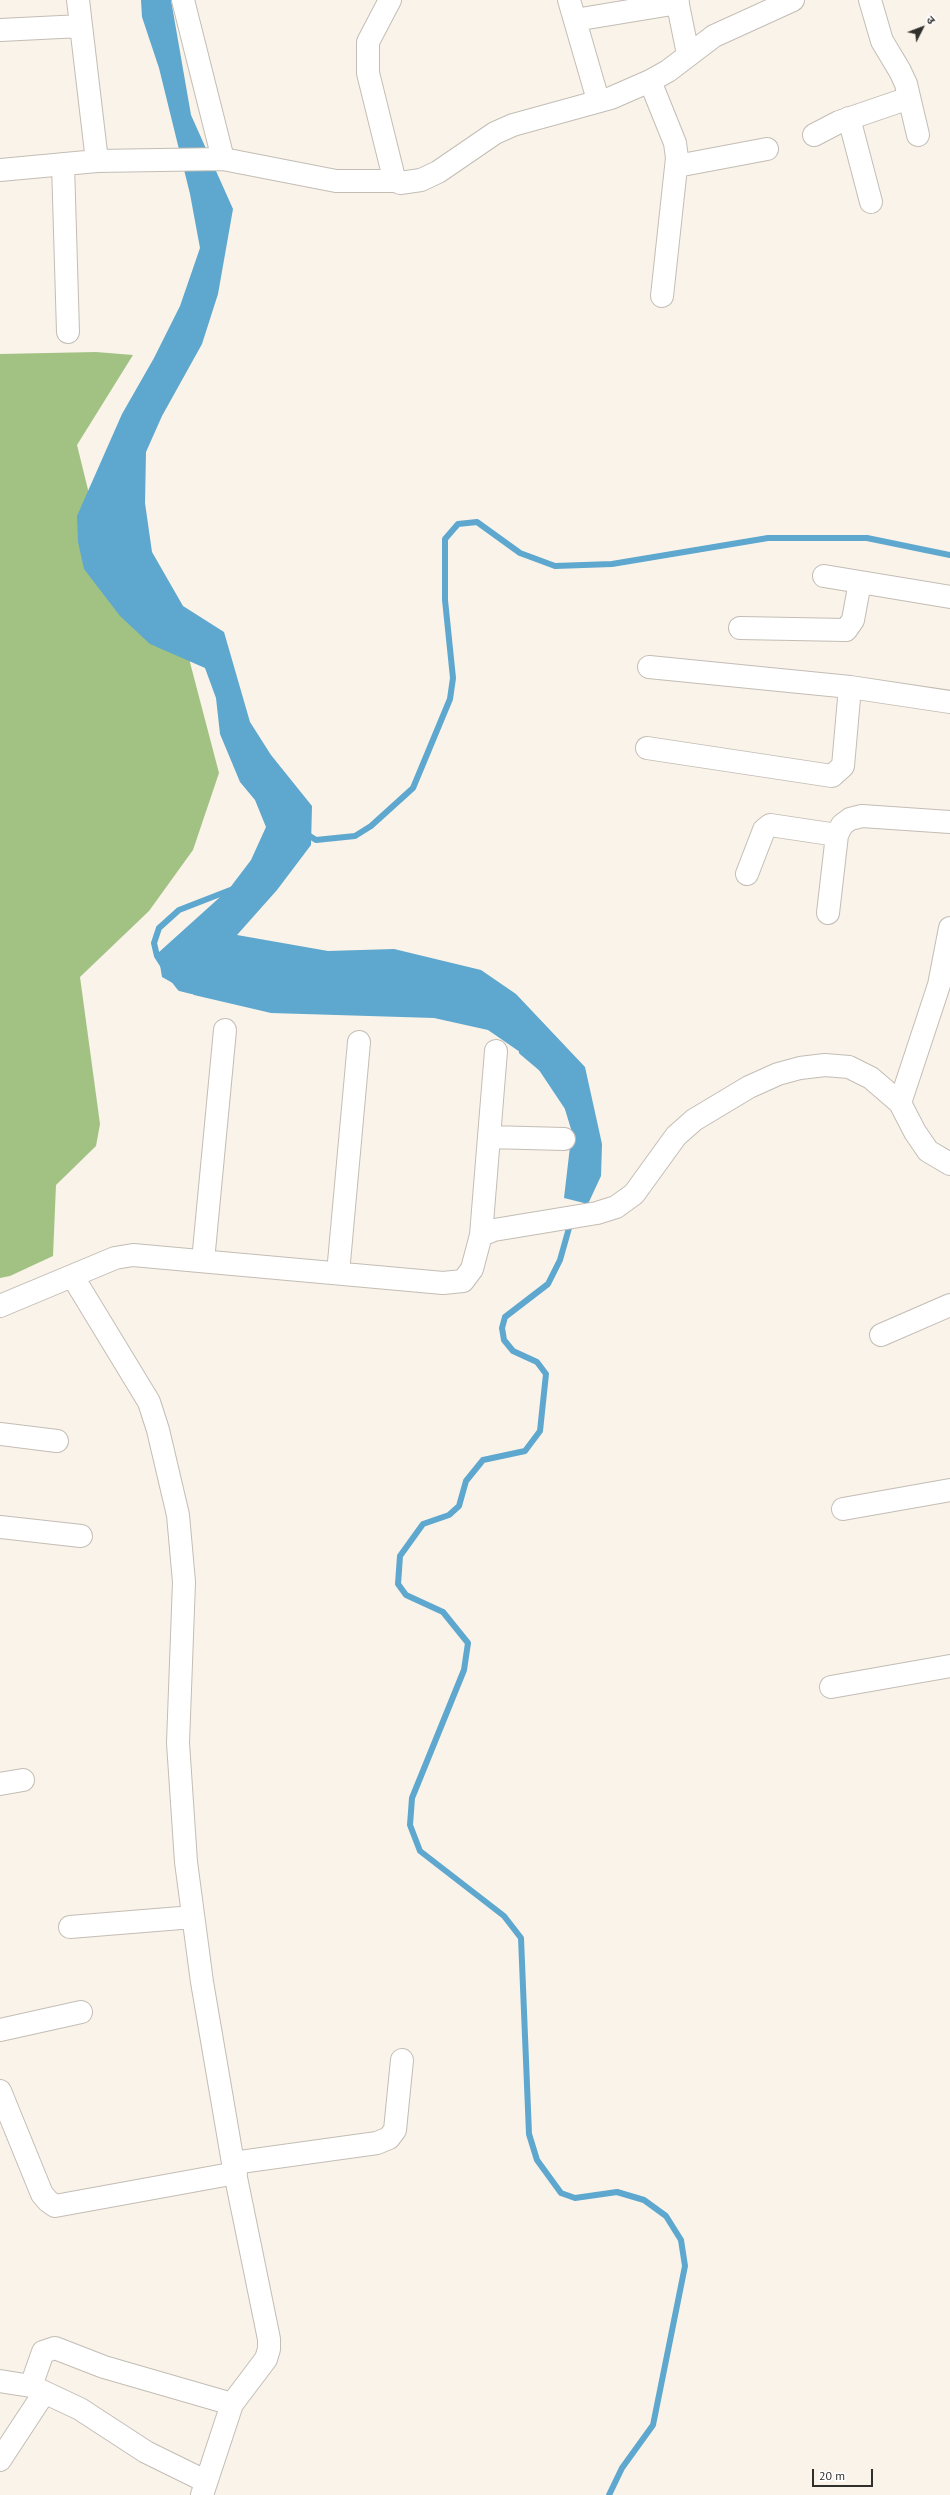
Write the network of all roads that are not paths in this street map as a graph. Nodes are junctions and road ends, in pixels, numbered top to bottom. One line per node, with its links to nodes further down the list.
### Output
1 (78, 0): 9 (street)
2 (183, 0): 19 (street)
3 (390, 0): 24 (street)
4 (569, 0): 8 (street)
5 (793, 0): 11 (street)
6 (870, 0): 13 (street)
7 (678, 2): 8 (street); 11 (street)
8 (575, 20): 14 (street)
9 (81, 26): 10 (street); 20 (street)
10 (0, 30)
11 (688, 54): 12 (street)
12 (650, 81): 14 (street); 22 (street)
13 (910, 98): 15 (street); 17 (street)
14 (598, 100): 24 (street)
15 (849, 118): 16 (street); 25 (street)
16 (814, 135)
17 (918, 135)
18 (767, 149): 22 (street)
19 (219, 159): 20 (street); 24 (street)
20 (96, 161): 21 (street)
21 (63, 164): 23 (street); 27 (street)
22 (677, 166): 26 (street)
23 (0, 170)
24 (395, 181)
25 (871, 202)
26 (662, 296)
27 (68, 332)
28 (824, 576): 29 (street)
29 (860, 582): 30 (street); 31 (street)
30 (950, 597)
31 (740, 628)
32 (649, 667): 33 (street)
33 (850, 688): 34 (street); 35 (street)
34 (950, 702)
35 (647, 748)
36 (950, 822): 37 (street)
37 (836, 835): 38 (street); 39 (street)
38 (747, 874)
39 (828, 912)
40 (950, 928): 44 (street)
41 (225, 1030): 49 (street)
42 (359, 1042): 50 (street)
43 (496, 1051): 45 (street)
44 (900, 1103): 47 (street); 48 (street)
45 (489, 1137): 46 (street); 48 (street)
46 (564, 1138)
47 (950, 1164)
48 (480, 1235): 50 (street)
49 (203, 1261): 50 (street); 51 (street)
50 (338, 1273)
51 (73, 1277): 53 (street); 65 (street)
52 (950, 1305): 54 (street)
53 (0, 1306)
54 (880, 1335)
55 (0, 1434): 56 (street)
56 (57, 1441)
57 (950, 1490): 58 (street)
58 (843, 1509)
59 (0, 1527): 60 (street)
60 (81, 1536)
61 (950, 1666): 62 (street)
62 (831, 1687)
63 (23, 1780): 64 (street)
64 (0, 1784)
65 (193, 1917): 66 (street); 71 (street)
66 (70, 1927)
67 (81, 2012): 68 (street)
68 (0, 2030)
69 (402, 2060): 71 (street)
70 (0, 2091): 71 (street)
71 (234, 2168): 74 (street)
72 (0, 2381): 73 (street)
73 (38, 2389): 74 (street); 75 (street); 76 (street)
74 (232, 2404): 76 (street)
75 (0, 2460)
76 (204, 2488)

